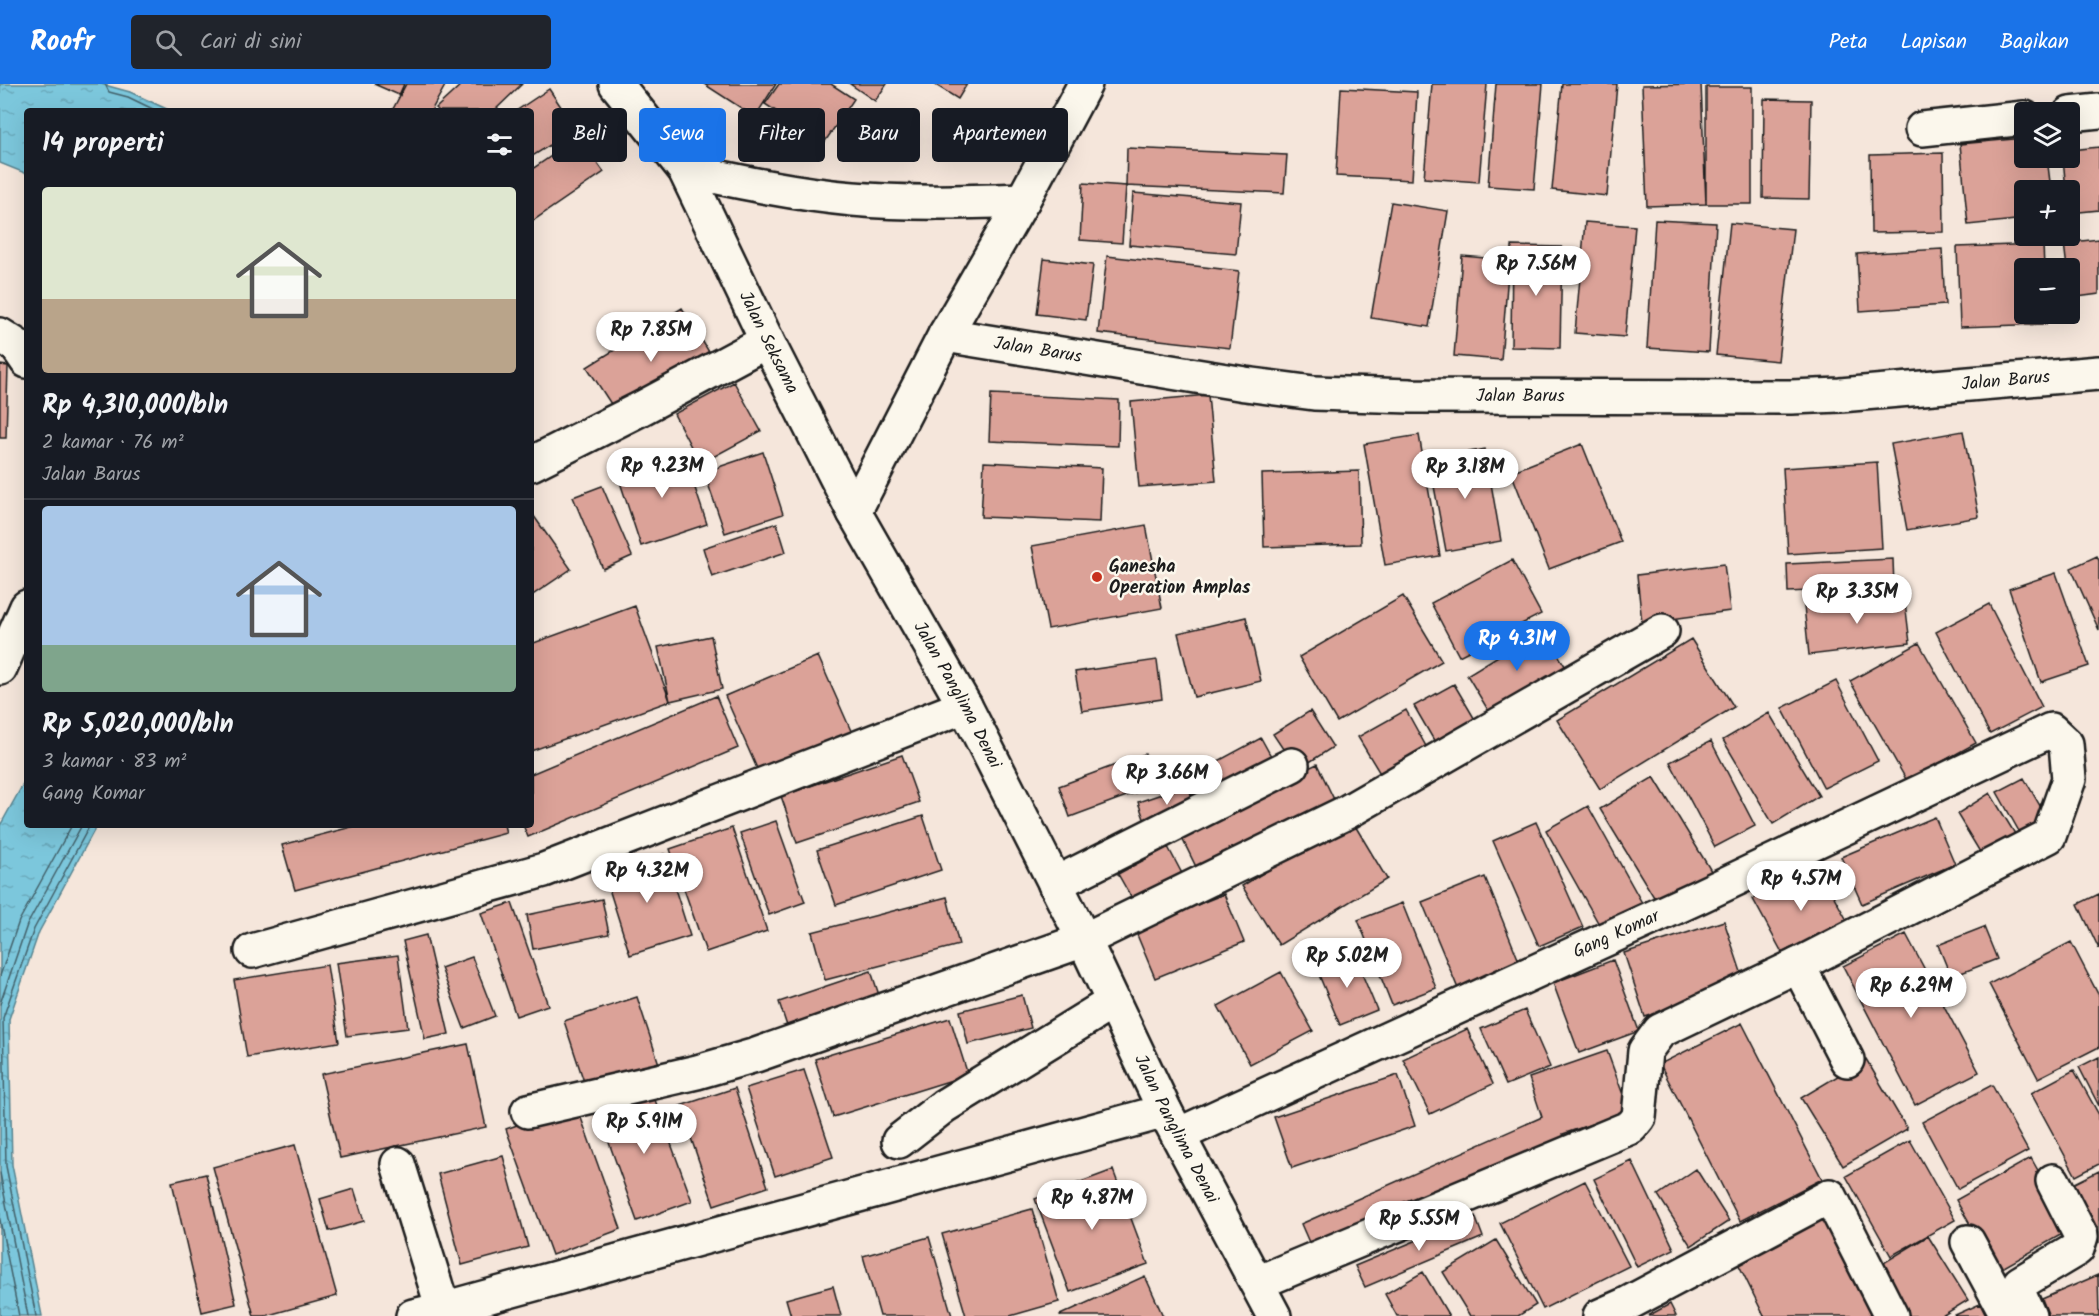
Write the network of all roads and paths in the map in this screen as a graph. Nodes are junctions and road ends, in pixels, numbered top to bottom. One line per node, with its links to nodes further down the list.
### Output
1 (616, 84): 7 (street, Jalan Seksama)
2 (1085, 84): 8 (street)
3 (2099, 111): 4 (street)
4 (2080, 113)
5 (2014, 119): 6 (street)
6 (1922, 129)
7 (684, 171): 8 (street); 11 (street, Jalan Seksama)
8 (1023, 200): 10 (street)
9 (0, 335): 12 (street)
10 (945, 335): 13 (street, Jalan Barus); 15 (street)
11 (767, 341): 14 (street); 15 (street, Jalan Seksama)
12 (24, 357)
13 (2099, 373)
14 (534, 462)
15 (854, 512): 19 (street, Jalan Panglima Denai)
16 (24, 614): 18 (street)
17 (1662, 631): 22 (street)
18 (0, 668)
19 (965, 706): 21 (street, Jalan Panglima Denai); 23 (street)
20 (1292, 765): 21 (street)
21 (1055, 884): 22 (street, Jalan Panglima Denai)
22 (1084, 940): 25 (street, Jalan Panglima Denai); 27 (street)
23 (252, 951)
24 (1798, 965): 26 (street); 28 (street, Gang Komar); 33 (street)
25 (1113, 1002): 28 (street, Jalan Panglima Denai); 29 (street)
26 (1847, 1060)
27 (528, 1111)
28 (1172, 1123): 33 (street, Jalan Panglima Denai); 34 (street, Gang Komar)
29 (899, 1141)
30 (398, 1164): 34 (street)
31 (2053, 1181): 39 (street)
32 (1968, 1242): 38 (street)
33 (1257, 1283): 35 (street, Jalan Panglima Denai)
34 (428, 1313)
35 (1274, 1316)
36 (1600, 1316): 37 (street)
37 (1891, 1316)
38 (2008, 1316)
39 (2029, 1316)

